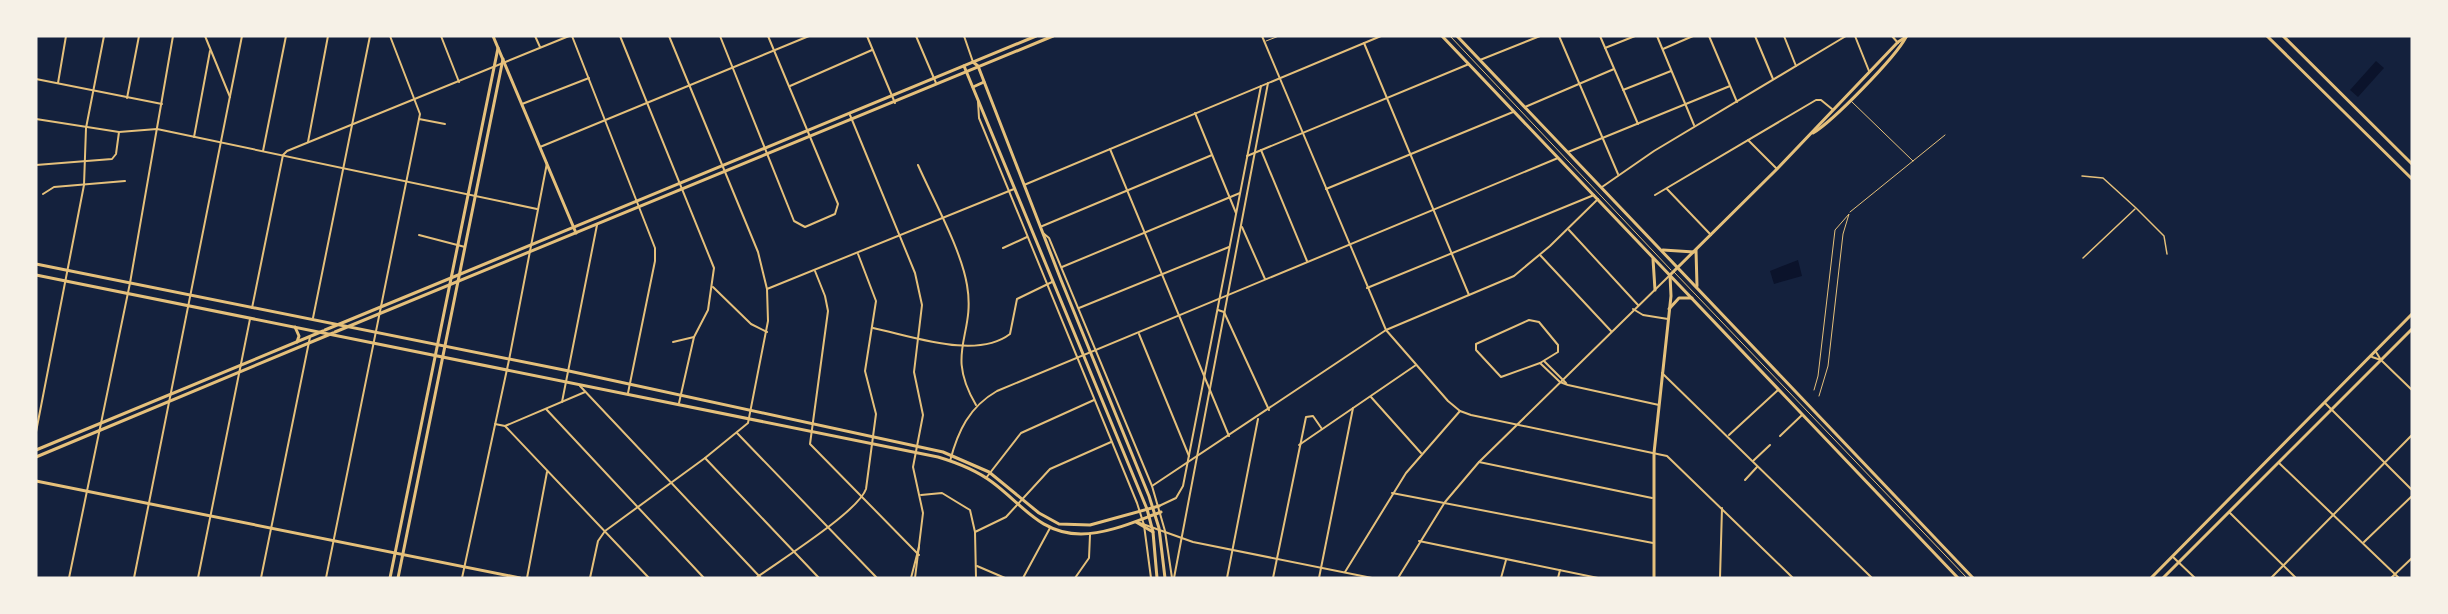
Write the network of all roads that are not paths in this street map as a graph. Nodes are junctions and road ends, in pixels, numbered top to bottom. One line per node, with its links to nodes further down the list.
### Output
1 (66, 36): 81 (street)
2 (104, 36): 89 (street)
3 (139, 36): 92 (street)
4 (173, 36): 100 (street)
5 (205, 36): 57 (street)
6 (242, 36): 90 (street)
7 (286, 36): 133 (street)
8 (328, 36): 128 (street)
9 (370, 36): 114 (street)
10 (390, 36): 95 (street)
11 (441, 36): 77 (street)
12 (493, 36): 52 (main road)
13 (535, 36): 53 (street)
14 (571, 36): 53 (street); 72 (street)
15 (620, 36): 97 (street)
16 (669, 36): 82 (street)
17 (720, 36): 66 (street)
18 (768, 36): 58 (street)
19 (809, 36): 58 (street)
20 (867, 36): 56 (street)
21 (916, 36): 75 (street)
22 (964, 36): 60 (street)
23 (1036, 36): 60 (main road)
24 (1053, 36): 64 (main road)
25 (1262, 36): 48 (street)
26 (1279, 36): 48 (lane)
27 (1369, 36): 47 (lane)
28 (1381, 36): 47 (street)
29 (1442, 36): 61 (main road)
30 (1450, 36): 216 (lane)
31 (1457, 36): 59 (main road)
32 (1540, 36): 59 (street)
33 (1559, 36): 80 (street)
34 (1600, 36): 54 (street)
35 (1635, 36): 54 (street)
36 (1658, 36): 55 (street)
37 (1693, 36): 55 (street)
38 (1709, 36): 86 (street)
39 (1755, 36): 76 (street)
40 (1784, 36): 65 (street)
41 (1845, 36): 65 (street)
42 (1855, 36): 71 (street)
43 (1892, 36): 49 (street)
44 (2267, 36): 154 (main road)
45 (2283, 36): 145 (main road)
46 (1907, 37): 49 (main road); 51 (main road)
47 (1371, 40): 50 (street)
48 (1265, 42): 73 (street)
49 (1898, 42): 51 (street); 71 (main road)
50 (1364, 43): 73 (street); 93 (street)
51 (1902, 46): 94 (main road)
52 (498, 48): 62 (main road); 67 (main road)
53 (540, 48): 62 (street)
54 (1605, 48): 68 (street)
55 (1663, 49): 69 (street)
56 (872, 50): 84 (street); 91 (street)
57 (210, 51): 90 (street); 123 (street)
58 (774, 51): 66 (street); 84 (street)
59 (1480, 60): 103 (main road)
60 (973, 62): 63 (main road); 64 (main road)
61 (1469, 64): 93 (street); 105 (main road)
62 (503, 65): 67 (street); 102 (main road); 172 (main road)
63 (964, 66): 70 (main road); 75 (main road)
64 (978, 66): 70 (main road); 78 (main road)
65 (1796, 66): 76 (street)
66 (733, 68): 82 (street); 130 (street)
67 (493, 69): 77 (street); 169 (main road)
68 (1614, 69): 80 (street); 88 (street)
69 (1672, 70): 88 (street); 101 (street)
70 (966, 71): 83 (main road); 87 (main road)
71 (1869, 71): 104 (main road)
72 (589, 78): 102 (street); 110 (street)
73 (1280, 78): 79 (street); 120 (street)
74 (36, 79): 81 (street)
75 (934, 79): 83 (street); 91 (main road)
76 (1773, 79): 98 (street)
77 (459, 82): 95 (street)
78 (984, 82): 87 (main road); 159 (main road)
79 (1268, 83): 85 (street); 135 (street)
80 (1580, 83): 103 (street); 125 (street)
81 (57, 84): 89 (street)
82 (690, 85): 97 (street); 148 (street)
83 (936, 85): 99 (main road)
84 (789, 86): 119 (street)
85 (1261, 86): 106 (street); 140 (street)
86 (1730, 86): 98 (street); 101 (street)
87 (973, 88): 96 (main road)
88 (1623, 90): 113 (street)
89 (93, 92): 92 (street); 116 (street)
90 (230, 97): 127 (street)
91 (892, 97): 99 (street); 107 (main road)
92 (128, 98): 100 (street)
93 (1387, 98): 120 (street); 137 (street)
94 (1850, 99): 121 (main road); 143 (lane)
95 (416, 100): 109 (street); 114 (street)
96 (978, 101): 162 (main road); 165 (street)
97 (648, 102): 110 (street); 157 (street)
98 (1737, 102): 115 (street)
99 (895, 103): 111 (main road)
100 (162, 104): 117 (street)
101 (1686, 104): 113 (street); 115 (street)
102 (522, 105): 129 (main road)
103 (1525, 107): 134 (main road)
104 (1832, 109): 121 (main road); 126 (street)
105 (1514, 112): 137 (street); 141 (main road)
106 (1195, 113): 131 (street); 136 (street)
107 (850, 115): 111 (street); 119 (main road)
108 (36, 119): 116 (street)
109 (419, 119): 112 (street); 155 (street)
110 (606, 119): 129 (street); 175 (street)
111 (852, 120): 124 (main road); 193 (street)
112 (445, 124)
113 (1638, 124): 125 (street)
114 (351, 125): 128 (street); 149 (street)
115 (1695, 126): 152 (street)
116 (86, 128): 118 (street); 142 (street)
117 (157, 129): 118 (street); 123 (street); 225 (street)
118 (119, 132): 142 (street)
119 (807, 132): 124 (street); 130 (main road)
120 (1302, 133): 132 (street); 163 (street)
121 (1810, 135): 150 (main road)
122 (1945, 135): 143 (lane)
123 (194, 137): 127 (street)
124 (810, 138): 139 (main road); 139 (street)
125 (1603, 138): 134 (street); 152 (street)
126 (1748, 140): 150 (street); 161 (street)
127 (221, 142): 133 (street); 235 (street)
128 (308, 142): 138 (street)
129 (540, 147): 144 (main road)
130 (766, 149): 139 (street); 148 (main road)
131 (1110, 149): 159 (street); 166 (street)
132 (1261, 150): 135 (street); 210 (street)
133 (263, 151): 138 (street)
134 (1568, 152): 160 (main road)
135 (1255, 153): 140 (street); 183 (street)
136 (1212, 154): 166 (street); 173 (street)
137 (1410, 154): 163 (street); 179 (street)
138 (283, 155): 149 (street); 241 (street)
139 (768, 155): 151 (main road)
140 (1247, 156): 167 (street)
141 (1558, 158): 170 (main road); 179 (street)
142 (83, 161): 146 (street); 158 (street)
143 (1914, 162): 181 (lane)
144 (547, 163): 178 (street); 185 (main road)
145 (2412, 164)
146 (36, 165)
147 (918, 165): 182 (street)
148 (723, 167): 151 (street); 157 (main road)
149 (344, 168): 155 (street); 253 (street)
150 (1777, 169): 192 (main road)
151 (725, 172): 164 (main road); 231 (street)
152 (1618, 174): 160 (street)
153 (2082, 176): 177 (street)
154 (2412, 179)
155 (406, 181): 169 (street); 242 (street)
156 (126, 182): 158 (street)
157 (681, 184): 164 (street); 175 (main road)
158 (84, 185): 168 (street); 214 (street)
159 (1024, 185): 186 (main road)
160 (1602, 187): 201 (main road)
161 (1667, 188): 171 (street); 192 (street)
162 (1014, 189): 165 (street); 224 (main road)
163 (1326, 189): 197 (street)
164 (683, 190): 176 (main road); 228 (street)
165 (1008, 191): 182 (street); 194 (street)
166 (1127, 191): 186 (street); 189 (street)
167 (1240, 193): 173 (street); 180 (street)
168 (43, 194)
169 (468, 194): 172 (street); 195 (main road)
170 (1594, 195): 174 (main road); 204 (street)
171 (1655, 195)
172 (476, 196): 178 (street); 198 (main road)
173 (1230, 197): 180 (street); 189 (street)
174 (1598, 199): 187 (street); 208 (main road)
175 (638, 201): 176 (street); 185 (main road)
176 (640, 207): 184 (main road); 297 (street)
177 (2136, 208): 206 (street); 209 (street)
178 (537, 209): 196 (street)
179 (1434, 210): 197 (street); 204 (street)
180 (1236, 213): 199 (street)
181 (1849, 214): 300 (lane); 307 (lane)
182 (942, 219): 193 (street); 274 (street)
183 (1240, 224): 221 (street); 236 (street)
184 (597, 225): 190 (main road); 290 (street)
185 (574, 227): 190 (main road); 196 (main road)
186 (1040, 227): 188 (main road)
187 (1568, 229): 207 (street); 239 (street)
188 (1042, 233): 212 (street); 277 (main road)
189 (1144, 233): 212 (street); 217 (street)
190 (577, 234): 203 (main road)
191 (419, 235): 195 (street)
192 (1711, 235): 202 (main road)
193 (900, 236): 205 (street); 268 (street)
194 (1028, 237): 200 (street); 226 (street)
195 (457, 245): 198 (street); 220 (main road)
196 (530, 245): 203 (street); 219 (main road)
197 (1348, 245): 210 (street); 230 (street)
198 (465, 247): 219 (main road)
199 (1229, 247): 217 (street); 237 (street)
200 (1003, 248)
201 (1661, 249): 202 (main road); 213 (main road)
202 (1695, 251): 213 (main road); 229 (main road)
203 (528, 253): 223 (main road); 284 (street)
204 (1452, 253): 230 (street); 234 (street)
205 (858, 254): 215 (street); 257 (street)
206 (2167, 254)
207 (1540, 255): 234 (street); 261 (street)
208 (1653, 257): 216 (main road); 232 (main road)
209 (2083, 258)
210 (1308, 262): 221 (street)
211 (36, 264): 214 (main road)
212 (1062, 267): 243 (street)
213 (1678, 267): 216 (main road); 229 (main road)
214 (68, 271): 222 (street); 225 (main road)
215 (816, 271): 231 (street); 327 (street)
216 (1672, 273): 232 (street); 238 (main road); 245 (main road); 466 (lane)
217 (1162, 274): 243 (street); 250 (street)
218 (36, 275): 222 (main road)
219 (460, 275): 220 (main road); 223 (main road)
220 (450, 279): 227 (main road); 242 (main road)
221 (1265, 280): 236 (street)
222 (65, 281): 233 (main road); 331 (street)
223 (458, 282): 227 (main road); 275 (main road)
224 (1052, 282): 226 (street); 279 (main road)
225 (130, 283): 233 (street); 235 (main road)
226 (1047, 284): 274 (street); 282 (street)
227 (449, 285): 248 (main road); 273 (main road)
228 (713, 287): 262 (street); 267 (street)
229 (1697, 287): 467 (main road)
230 (1367, 288): 259 (street)
231 (767, 289): 262 (street)
232 (1654, 291): 239 (street)
233 (128, 293): 240 (main road); 324 (street)
234 (1469, 295): 259 (street)
235 (190, 296): 240 (street); 241 (main road)
236 (1227, 296): 237 (street); 247 (street)
237 (1220, 299): 246 (street); 250 (street)
238 (1693, 299): 245 (main road); 299 (main road)
239 (1638, 305): 244 (street)
240 (189, 306): 251 (main road); 304 (street)
241 (252, 308): 253 (main road)
242 (379, 308): 248 (street); 255 (main road)
243 (1079, 308): 276 (street)
244 (1633, 309): 252 (street); 261 (street)
245 (1669, 309): 252 (main road)
246 (1217, 310): 247 (street); 293 (street)
247 (1224, 312): 298 (street); 317 (street)
248 (378, 314): 256 (main road); 264 (street)
249 (2412, 314): 278 (main road)
250 (1179, 316): 265 (street); 293 (street)
251 (250, 317): 254 (main road); 287 (street)
252 (1668, 319): 292 (main road)
253 (313, 321): 255 (main road)
254 (294, 326): 260 (main road); 269 (main road)
255 (336, 326): 256 (main road); 260 (main road)
256 (346, 328): 263 (main road); 264 (main road)
257 (873, 328): 268 (street); 338 (street)
258 (2412, 329): 285 (main road)
259 (1386, 330): 288 (street); 317 (street)
260 (323, 331): 263 (main road); 266 (main road)
261 (1611, 331): 295 (street)
262 (767, 332): 319 (street)
263 (333, 333): 271 (main road); 272 (main road)
264 (375, 333): 272 (street); 273 (main road)
265 (1138, 334): 276 (street); 349 (street)
266 (310, 336): 269 (main road); 271 (street)
267 (694, 337): 270 (street); 305 (street)
268 (917, 337): 274 (street); 343 (street)
269 (297, 342): 287 (main road)
270 (673, 342)
271 (309, 343): 291 (main road); 396 (street)
272 (373, 343): 280 (main road); 405 (street)
273 (437, 346): 275 (main road); 280 (main road)
274 (962, 346): 313 (street)
275 (445, 347): 281 (main road); 284 (main road)
276 (1096, 350): 277 (street); 367 (street)
277 (1091, 352): 279 (street); 382 (main road)
278 (2376, 352): 283 (main road); 285 (street)
279 (1083, 355): 282 (street); 384 (main road)
280 (435, 356): 281 (main road); 413 (main road)
281 (443, 357): 289 (main road); 414 (main road)
282 (1077, 357): 308 (street); 313 (street)
283 (2372, 357): 285 (street); 312 (main road)
284 (509, 360): 289 (street); 290 (main road)
285 (2381, 360): 301 (street); 318 (main road)
286 (1542, 362): 286 (street); 295 (street)
287 (241, 365): 291 (street); 304 (main road)
288 (1416, 365): 306 (street); 320 (street)
289 (507, 370): 294 (main road); 325 (street)
290 (569, 371): 294 (street); 297 (main road)
291 (239, 372): 309 (main road); 390 (street)
292 (1662, 372): 314 (main road); 334 (street)
293 (1204, 377): 298 (street); 349 (street)
294 (566, 381): 296 (main road); 310 (street)
295 (1561, 381): 314 (street); 326 (street)
296 (577, 383): 302 (street); 303 (main road)
297 (629, 385): 303 (street); 305 (main road)
298 (1209, 389): 336 (street); 353 (street)
299 (1778, 390): 321 (main road); 334 (street)
300 (1814, 390)
301 (2412, 390)
302 (586, 392): 310 (street); 366 (street)
303 (628, 393): 311 (main road)
304 (171, 394): 309 (street); 324 (main road)
305 (681, 396): 311 (street); 319 (main road)
306 (1370, 396): 315 (street); 346 (street)
307 (1819, 396)
308 (1094, 400): 339 (street); 362 (street)
309 (170, 401): 330 (main road); 377 (street)
310 (562, 402): 316 (street)
311 (679, 403): 323 (main road)
312 (2324, 403): 318 (street); 351 (main road)
313 (976, 405): 348 (street)
314 (1659, 405): 347 (main road)
315 (1353, 408): 329 (street); 424 (street)
316 (546, 409): 328 (street); 381 (street)
317 (1269, 410): 322 (street)
318 (2332, 410): 358 (main road); 359 (street)
319 (752, 411): 323 (street); 327 (main road)
320 (1460, 411): 326 (street); 346 (street)
321 (1802, 414): 337 (street); 465 (main road)
322 (1258, 417): 336 (street); 410 (street)
323 (751, 418): 332 (main road); 333 (street)
324 (101, 423): 330 (street); 344 (main road)
325 (495, 424): 328 (street); 422 (street)
326 (1517, 424): 347 (street); 356 (street)
327 (813, 425): 332 (street); 338 (main road)
328 (505, 426): 361 (street)
329 (1322, 429): 341 (street); 341 (street)
330 (100, 431): 350 (main road); 369 (street)
331 (36, 432)
332 (811, 432): 340 (main road); 374 (street)
333 (737, 433): 352 (street); 395 (street)
334 (1728, 435): 355 (street)
335 (2412, 435): 359 (street)
336 (1229, 436): 353 (street)
337 (1780, 436)
338 (873, 437): 340 (street); 343 (main road)
339 (1112, 442): 375 (street); 385 (street)
340 (871, 444): 345 (main road); 374 (street)
341 (1299, 445): 418 (street)
342 (1770, 445): 355 (street)
343 (916, 446): 345 (street); 348 (main road)
344 (36, 450)
345 (915, 453): 354 (main road); 371 (street)
346 (1420, 453): 370 (street)
347 (1654, 453): 373 (main road); 383 (street)
348 (952, 454): 354 (street); 362 (main road)
349 (1189, 456): 357 (street)
350 (36, 457)
351 (2272, 457): 358 (street); 380 (main road)
352 (705, 458): 366 (street); 411 (street)
353 (1196, 458): 357 (street); 404 (street)
354 (950, 461): 363 (main road)
355 (1753, 461): 360 (street)
356 (1479, 462): 373 (street); 376 (street)
357 (1188, 463): 367 (street); 379 (street)
358 (2279, 463): 387 (main road); 388 (street)
359 (2385, 463): 368 (street); 388 (street)
360 (1758, 466): 364 (street); 464 (street)
361 (548, 471): 399 (street); 438 (street)
362 (989, 471): 363 (street); 375 (main road)
363 (986, 478): 378 (main road)
364 (1745, 480)
365 (36, 481): 369 (main road)
366 (672, 483): 381 (street); 428 (street)
367 (1152, 486): 379 (street)
368 (2412, 490)
369 (87, 491): 377 (main road); 429 (street)
370 (1392, 494): 376 (street); 426 (street)
371 (921, 495): 401 (street); 409 (street)
372 (2412, 496): 407 (street)
373 (1652, 498): 408 (main road)
374 (862, 499): 395 (street); 412 (street)
375 (1023, 500): 378 (street); 385 (main road)
376 (1445, 502): 406 (street); 408 (street)
377 (149, 504): 390 (main road); 430 (street)
378 (1017, 505): 397 (main road); 401 (street)
379 (1159, 506): 382 (main road); 386 (street)
380 (2223, 506): 387 (street); 416 (main road)
381 (638, 507): 399 (street); 441 (street)
382 (1154, 507): 384 (main road); 389 (main road)
383 (1722, 508): 462 (street); 463 (street)
384 (1147, 509): 385 (main road); 391 (main road)
385 (1140, 511): 393 (street)
386 (1161, 512): 389 (main road); 400 (street)
387 (2229, 512): 420 (main road); 421 (street)
388 (2334, 513): 407 (street); 421 (street)
389 (1155, 514): 391 (main road); 398 (main road)
390 (210, 516): 396 (main road); 431 (street)
391 (1149, 516): 393 (main road); 394 (main road)
392 (1134, 521): 393 (main road); 393 (main road); 403 (main road)
393 (1143, 522): 394 (street); 402 (main road); 449 (street)
394 (1151, 525): 398 (street); 402 (main road)
395 (827, 527): 411 (street); 443 (street)
396 (272, 528): 405 (main road); 432 (street)
397 (1050, 528): 403 (main road); 447 (street)
398 (1159, 528): 400 (street); 451 (main road)
399 (605, 531): 439 (street); 440 (street)
400 (1166, 531): 404 (street); 452 (street)
401 (975, 532): 423 (street)
402 (1153, 532): 450 (main road)
403 (1090, 534): 448 (street)
404 (1181, 538): 410 (street); 452 (street)
405 (333, 540): 413 (main road); 433 (street)
406 (1419, 541): 419 (street); 457 (street)
407 (2364, 542): 427 (street)
408 (1653, 543): 461 (main road)
409 (919, 547): 412 (street); 415 (street)
410 (1232, 550): 418 (street); 453 (street)
411 (794, 551): 428 (street); 442 (street)
412 (915, 552): 415 (street); 444 (street)
413 (395, 553): 414 (main road); 434 (main road)
414 (402, 554): 422 (main road); 435 (main road)
415 (919, 555): 444 (street)
416 (2172, 557): 420 (street); 468 (main road)
417 (2412, 558): 427 (street)
418 (1277, 559): 424 (street); 454 (street)
419 (1506, 560): 425 (street); 458 (street)
420 (2179, 563): 469 (main road); 470 (street)
421 (2283, 566): 471 (street); 472 (street)
422 (464, 567): 436 (street); 437 (main road)
423 (977, 567): 445 (street); 446 (street)
424 (1322, 568): 426 (street); 455 (street)
425 (1560, 570): 459 (street); 460 (street)
426 (1344, 572): 456 (street)
427 (2395, 574): 473 (street); 474 (street)
428 (758, 577)
429 (69, 578)
430 (134, 578)
431 (198, 578)
432 (261, 578)
433 (326, 578)
434 (390, 578)
435 (398, 578)
436 (462, 578)
437 (520, 578)
438 (527, 578)
439 (590, 578)
440 (649, 578)
441 (704, 578)
442 (819, 578)
443 (877, 578)
444 (913, 578)
445 (976, 578)
446 (1005, 578)
447 (1023, 578)
448 (1075, 578)
449 (1151, 578)
450 (1157, 578)
451 (1165, 578)
452 (1173, 578)
453 (1227, 578)
454 (1273, 578)
455 (1319, 578)
456 (1372, 578)
457 (1398, 578)
458 (1501, 578)
459 (1558, 578)
460 (1598, 578)
461 (1654, 578)
462 (1720, 578)
463 (1792, 578)
464 (1872, 578)
465 (1958, 578)
466 (1967, 578)
467 (1973, 578)
468 (2151, 578)
469 (2163, 578)
470 (2195, 578)
471 (2271, 578)
472 (2296, 578)
473 (2391, 578)
474 (2399, 578)

